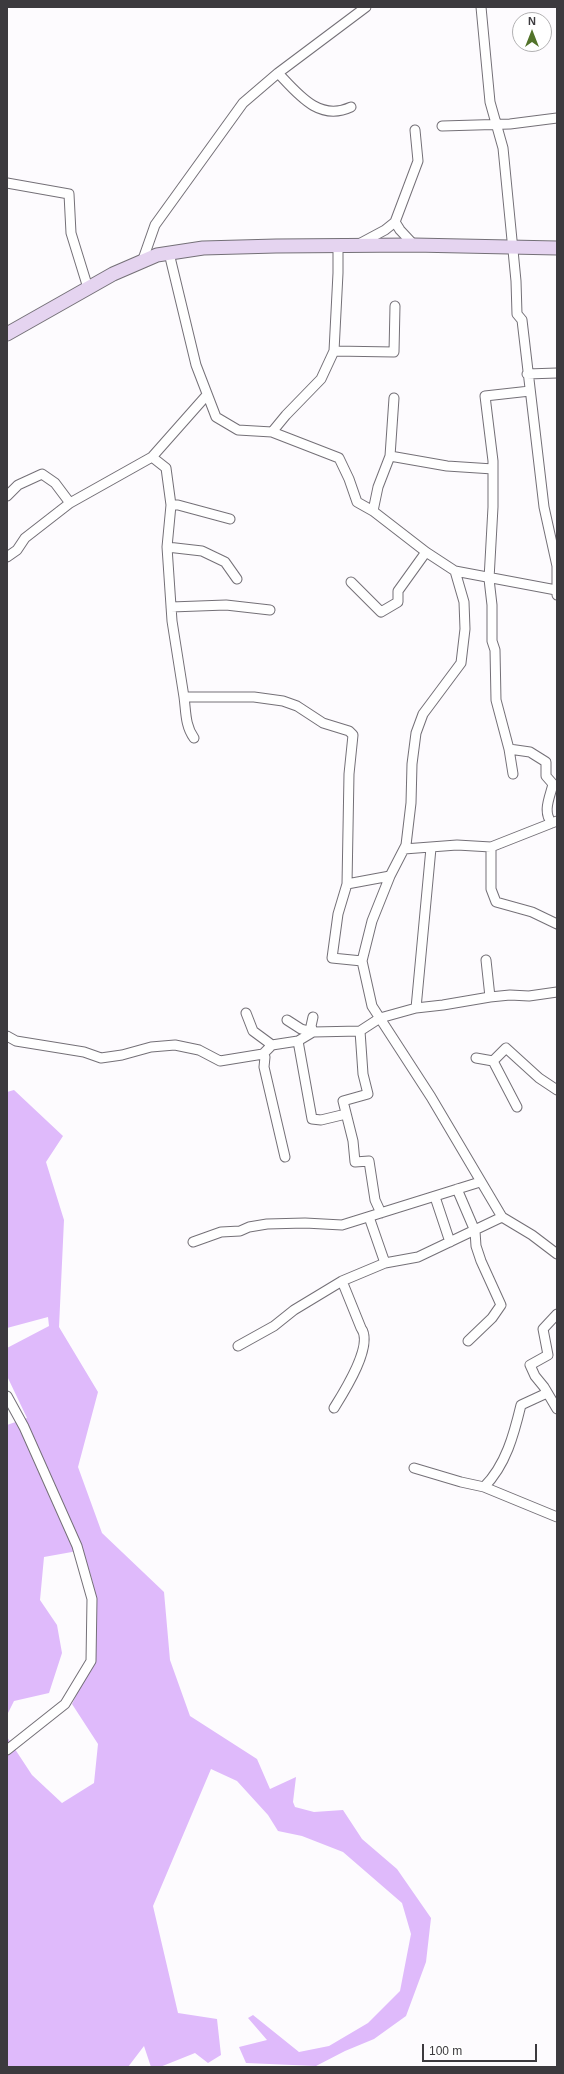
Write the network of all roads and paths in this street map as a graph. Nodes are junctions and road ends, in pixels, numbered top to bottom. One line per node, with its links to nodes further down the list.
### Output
1 (366, 7): 3 (street)
2 (481, 7): 6 (street)
3 (278, 73): 4 (street); 17 (street)
4 (351, 107)
5 (557, 118): 6 (street)
6 (498, 125): 7 (street); 14 (street)
7 (442, 126)
8 (415, 130): 10 (street)
9 (7, 183): 18 (street)
10 (395, 222): 11 (street); 13 (street)
11 (414, 245): 13 (main road); 14 (main road)
12 (338, 246): 13 (main road); 16 (main road); 21 (street)
13 (355, 246)
14 (512, 247): 15 (main road); 23 (street)
15 (557, 248)
16 (169, 253): 17 (main road); 25 (street)
17 (142, 262): 18 (main road)
18 (88, 288): 20 (main road)
19 (395, 306): 21 (street)
20 (8, 331)
21 (334, 351): 27 (street)
22 (557, 373): 23 (street)
23 (527, 374): 24 (street)
24 (530, 392): 30 (street); 39 (street)
25 (206, 396): 27 (street); 29 (street)
26 (394, 398): 28 (street)
27 (272, 432): 34 (street)
28 (390, 456): 30 (street); 34 (street)
29 (152, 457): 32 (street); 33 (street)
30 (493, 469): 41 (street)
31 (7, 496): 32 (street)
32 (70, 503): 38 (street)
33 (171, 505): 35 (street); 36 (street)
34 (373, 511): 37 (street)
35 (230, 519)
36 (167, 547): 42 (street); 45 (street)
37 (426, 552): 40 (street); 43 (street)
38 (7, 557)
39 (557, 566): 44 (street)
40 (455, 571): 41 (street); 55 (street)
41 (488, 578): 44 (street); 49 (street)
42 (237, 579)
43 (350, 582)
44 (556, 592)
45 (171, 607): 46 (street); 47 (street)
46 (270, 610)
47 (184, 697): 48 (street); 57 (street)
48 (194, 738)
49 (509, 749): 50 (street); 51 (street)
50 (513, 774)
51 (554, 793): 52 (street)
52 (555, 822): 53 (street)
53 (491, 847): 54 (street); 58 (street)
54 (431, 848): 55 (street); 63 (street)
55 (404, 849): 56 (street)
56 (390, 876): 57 (street); 60 (street)
57 (347, 884): 60 (street)
58 (557, 924)
59 (486, 960): 62 (street)
60 (362, 961): 66 (street)
61 (557, 992): 62 (street)
62 (490, 997): 63 (street)
63 (416, 1008): 66 (street)
64 (246, 1013): 72 (street)
65 (313, 1017): 69 (street)
66 (380, 1018): 68 (street); 80 (street)
67 (287, 1020): 69 (street)
68 (360, 1031): 69 (street); 78 (street)
69 (313, 1032): 71 (street)
70 (7, 1036): 73 (street)
71 (298, 1041): 72 (street); 78 (street)
72 (272, 1045): 73 (street)
73 (263, 1054): 79 (street)
74 (476, 1058): 75 (street)
75 (493, 1061): 76 (street); 77 (street)
76 (557, 1090)
77 (516, 1107)
78 (346, 1114): 83 (street)
79 (285, 1157)
80 (480, 1182): 81 (street); 85 (street)
81 (457, 1189): 82 (street); 86 (street)
82 (435, 1196): 83 (street); 88 (street)
83 (381, 1213): 84 (street)
84 (369, 1217): 87 (street); 90 (street)
85 (502, 1217): 86 (street); 89 (street)
86 (475, 1231): 88 (street); 93 (street)
87 (193, 1242)
88 (450, 1242): 90 (street)
89 (557, 1254)
90 (385, 1263): 91 (street)
91 (342, 1281): 94 (street); 97 (street)
92 (557, 1314): 95 (street)
93 (468, 1341)
94 (238, 1346)
95 (547, 1393): 98 (street); 100 (street)
96 (7, 1396): 102 (street)
97 (334, 1408)
98 (557, 1409)
99 (414, 1468): 100 (street)
100 (484, 1487): 101 (street)
101 (557, 1517)
102 (7, 1750)

